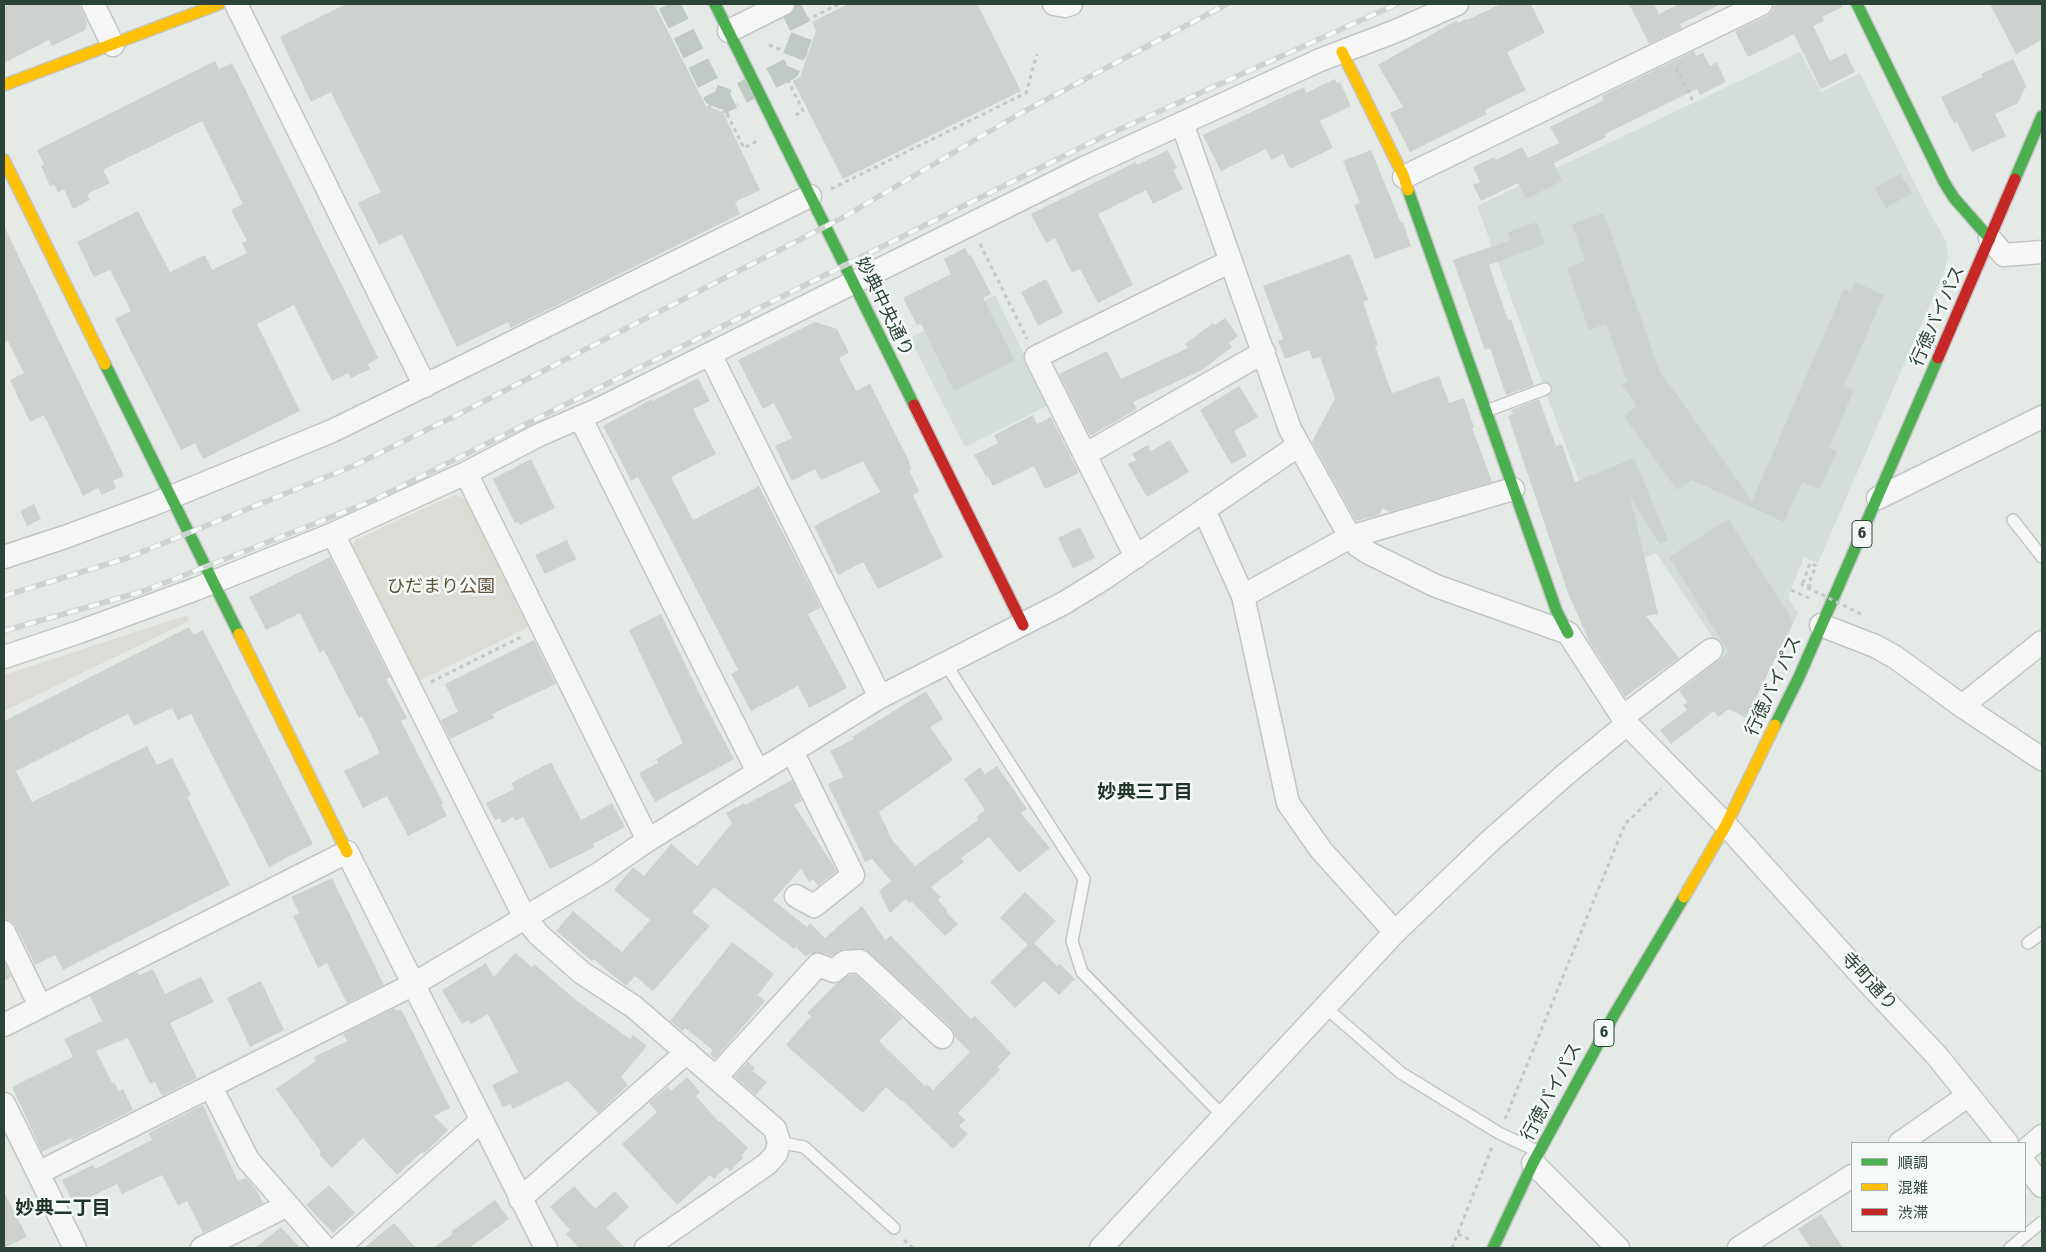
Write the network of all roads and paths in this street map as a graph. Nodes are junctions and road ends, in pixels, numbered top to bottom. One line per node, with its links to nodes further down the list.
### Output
1 (93, 4): 14 (street)
2 (219, 4): 14 (street)
3 (236, 4): 45 (street)
4 (715, 4): 13 (street, 妙典中央通り)
5 (783, 4): 13 (street)
6 (839, 4): 12 (path)
7 (1054, 4): 8 (street)
8 (1071, 4)
9 (1457, 4): 17 (street)
10 (1761, 4): 35 (street)
11 (1857, 4): 37 (street)
12 (799, 24)
13 (729, 31): 36 (street, 妙典中央通り)
14 (113, 45): 23 (street)
15 (769, 46): 20 (path)
16 (796, 50): 18 (path)
17 (1342, 52): 32 (street); 35 (street)
18 (808, 54)
19 (1037, 54): 36 (path)
20 (806, 60)
21 (1674, 65): 26 (path)
22 (784, 72): 30 (path)
23 (4, 85)
24 (714, 96): 28 (path)
25 (728, 100): 33 (path, bridge)
26 (1694, 103)
27 (739, 104): 29 (path)
28 (710, 108)
29 (723, 112)
30 (793, 116)
31 (2042, 116): 37 (street, 行徳バイパス / 6)
32 (1182, 123): 40 (street); 41 (street)
33 (758, 141)
34 (4, 160): 54 (street)
35 (1404, 177): 47 (street)
36 (820, 193): 41 (street, 妙典中央通り); 45 (street)
37 (1990, 239): 39 (street); 55 (street, 行徳バイパス / 6)
38 (978, 241): 44 (path)
39 (2042, 252)
40 (1231, 260): 42 (street); 44 (street)
41 (852, 282): 43 (street); 69 (street, 妙典中央通り)
42 (1264, 352): 50 (street); 51 (street)
43 (710, 354): 48 (street); 78 (street)
44 (1036, 357): 51 (street)
45 (425, 386): 54 (street)
46 (1545, 389): 47 (lane)
47 (1486, 411): 53 (street)
48 (580, 417): 52 (street); 83 (street)
49 (2042, 417): 55 (street)
50 (1299, 445): 56 (street); 59 (street)
51 (1086, 454): 61 (street)
52 (466, 473): 58 (street); 71 (street)
53 (1513, 489): 59 (street); 72 (street)
54 (171, 497): 60 (street); 63 (street)
55 (1878, 498): 70 (street, 行徳バイパス / 6)
56 (1204, 510): 61 (street); 66 (street)
57 (2013, 520): 62 (lane)
58 (333, 534): 63 (street); 77 (street)
59 (1350, 538): 66 (street); 72 (street)
60 (4, 557)
61 (1136, 557): 69 (street)
62 (2042, 557)
63 (214, 582): 75 (street); 87 (street)
64 (1808, 585): 68 (path, bridge)
65 (1791, 590): 67 (path)
66 (1244, 596): 91 (street)
67 (1809, 598)
68 (1863, 614)
69 (1023, 625): 76 (street)
70 (1821, 625): 79 (street); 85 (street, 行徳バイパス / 6)
71 (542, 627): 77 (path); 86 (street)
72 (1568, 633): 80 (street, 寺町通り)
73 (2042, 642): 79 (street)
74 (1711, 650): 80 (street)
75 (4, 657)
76 (945, 663): 78 (street); 104 (lane)
77 (412, 692): 89 (street)
78 (880, 697): 81 (street)
79 (1962, 706): 82 (street)
80 (1625, 720): 85 (street, 寺町通り); 91 (street)
81 (792, 751): 83 (street); 88 (street)
82 (2042, 759)
83 (758, 772): 86 (street)
84 (1664, 786): 106 (path)
85 (1726, 824): 102 (street, 寺町通り); 112 (street, 行徳バイパス / 6)
86 (648, 840): 89 (street)
87 (347, 852): 94 (street); 95 (street)
88 (796, 896)
89 (525, 918): 94 (street); 99 (street)
90 (4, 932): 95 (street)
91 (1395, 932): 96 (street)
92 (2042, 933): 93 (lane)
93 (2028, 943)
94 (414, 984): 101 (street); 105 (street)
95 (40, 1006): 97 (street)
96 (1325, 1007): 104 (street); 106 (lane)
97 (4, 1024)
98 (942, 1037): 100 (street)
99 (687, 1052): 100 (street); 117 (street)
100 (716, 1077): 108 (street)
101 (211, 1087): 114 (street); 118 (street)
102 (1969, 1095): 109 (street); 110 (street, 寺町通り)
103 (4, 1104): 114 (street)
104 (1223, 1116): 123 (street)
105 (482, 1120): 117 (street); 127 (street)
106 (1499, 1133): 112 (lane); 121 (path)
107 (2042, 1136): 111 (street)
108 (779, 1142): 120 (lane); 129 (street)
109 (1901, 1142)
110 (2006, 1142)
111 (2026, 1150)
112 (1536, 1158): 131 (street, 行徳バイパス / 6); 132 (street)
113 (2026, 1165): 116 (street)
114 (38, 1173): 124 (street)
115 (1851, 1177): 133 (street)
116 (2042, 1186)
117 (520, 1199): 128 (street)
118 (286, 1206): 125 (street); 126 (street)
119 (2042, 1222): 134 (lane)
120 (894, 1228)
121 (1458, 1234): 122 (path); 130 (path)
122 (1471, 1240)
123 (1106, 1246)
124 (75, 1248)
125 (202, 1248)
126 (325, 1248)
127 (338, 1248)
128 (546, 1248)
129 (646, 1248)
130 (1452, 1248)
131 (1494, 1248)
132 (1618, 1248)
133 (1739, 1248)
134 (2010, 1248)

